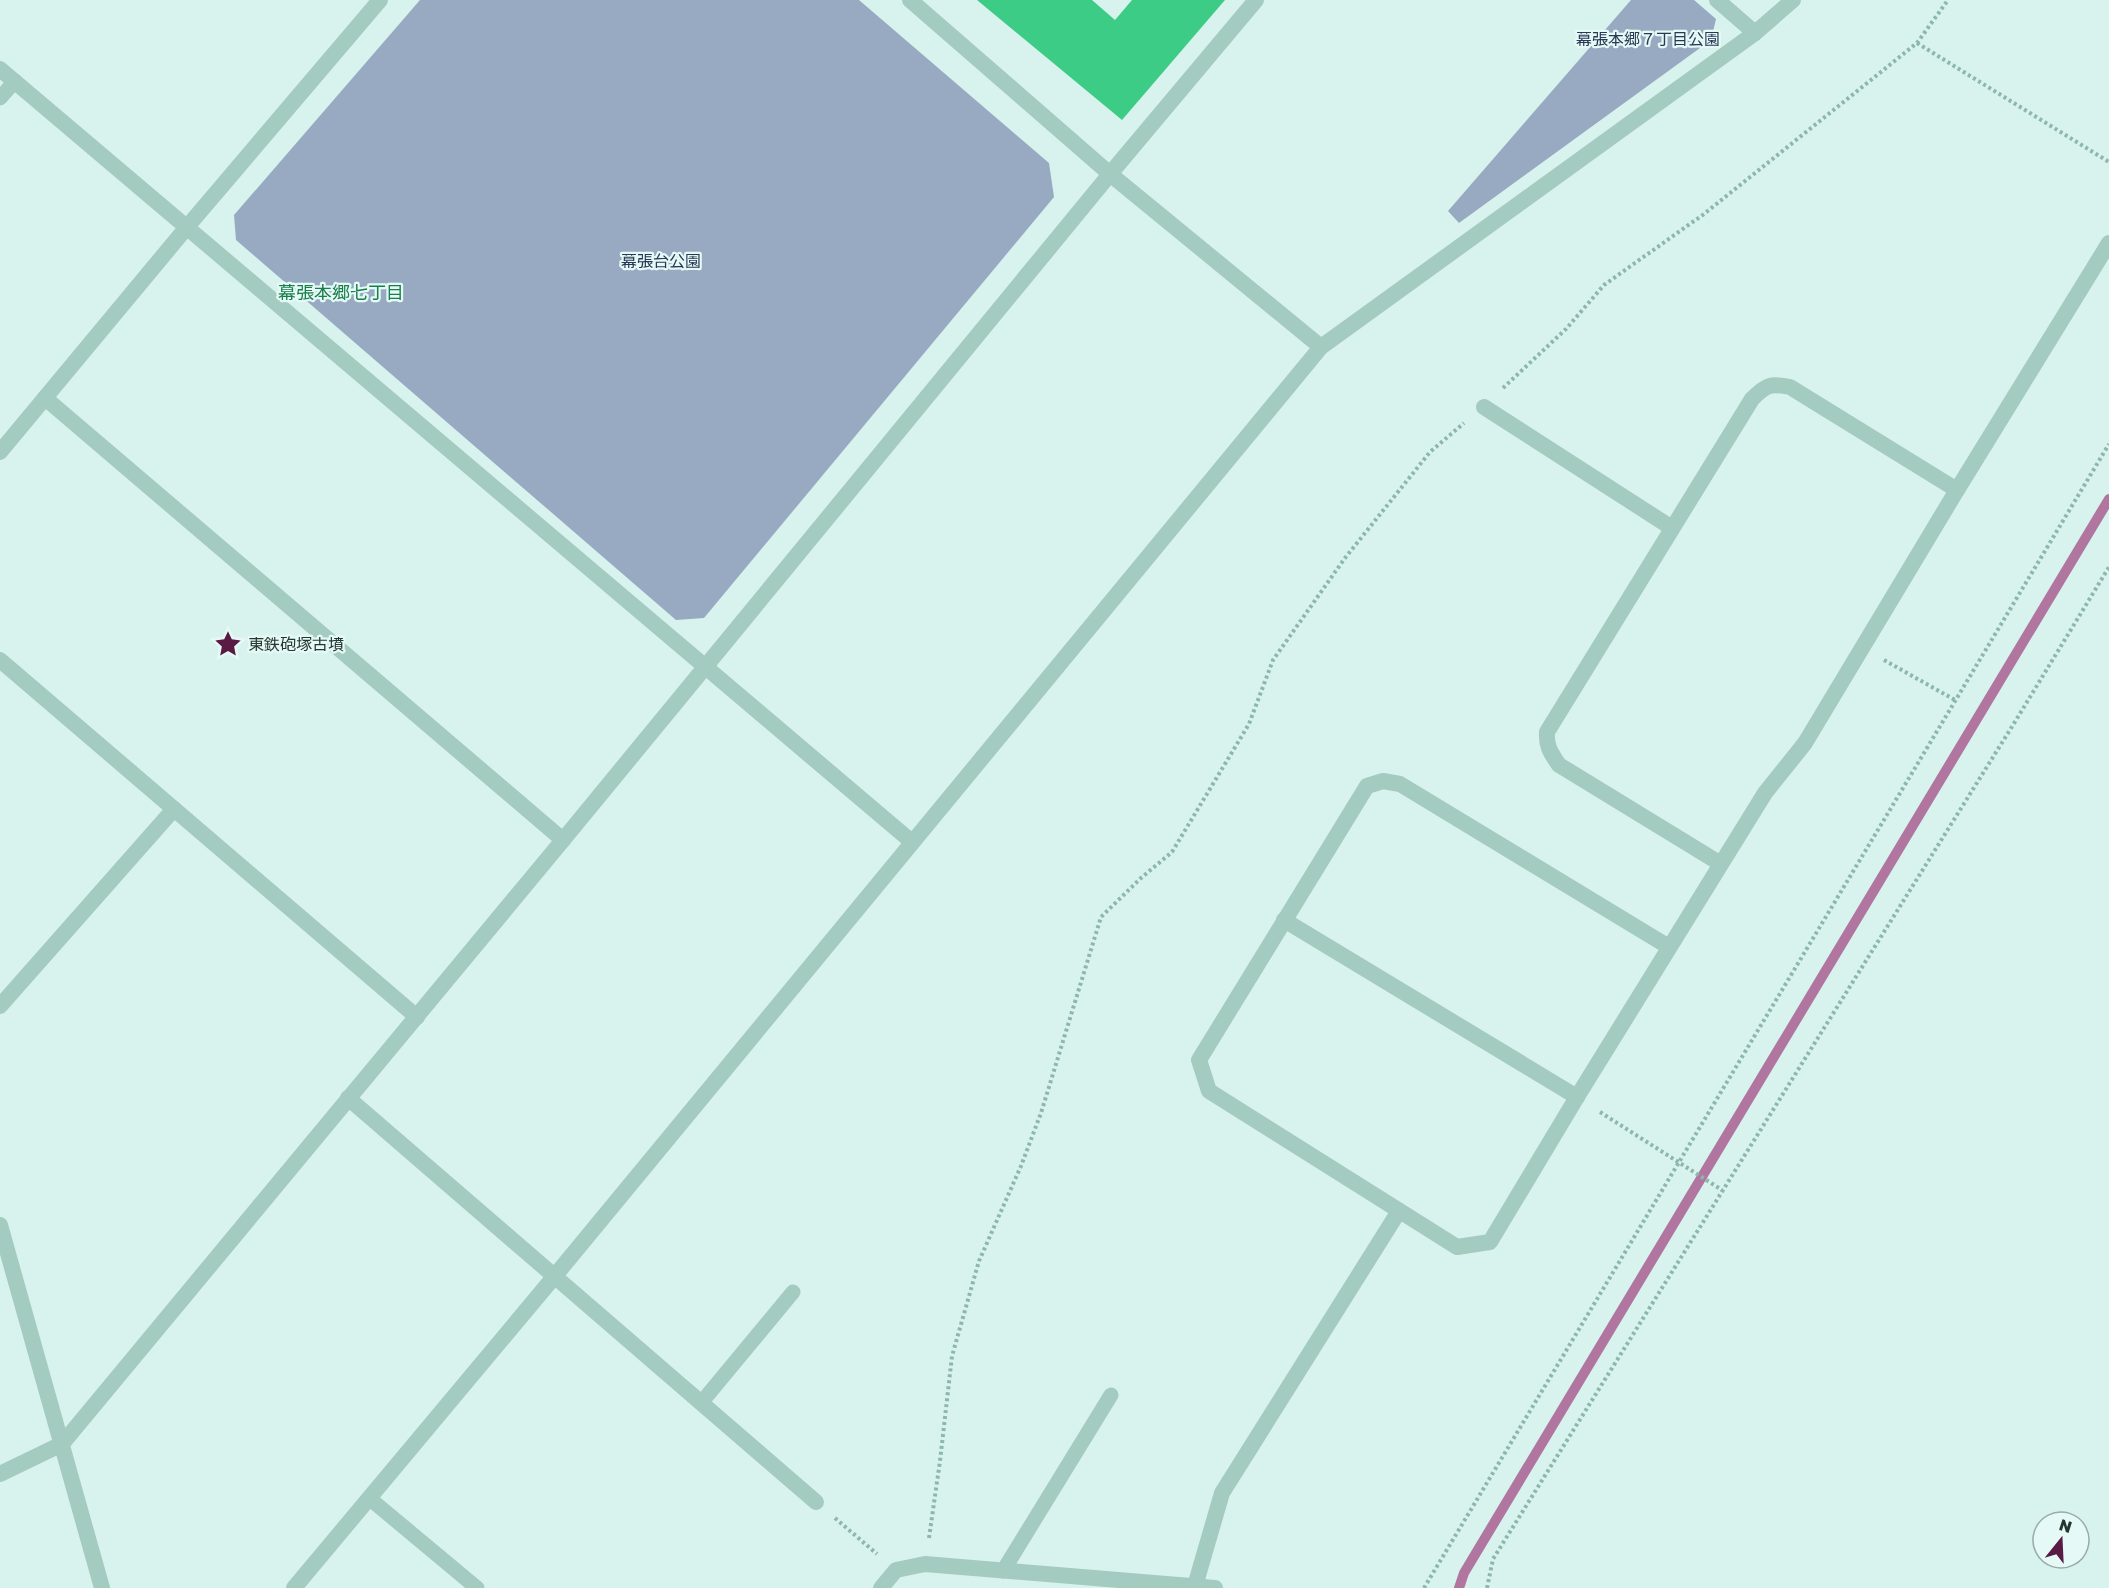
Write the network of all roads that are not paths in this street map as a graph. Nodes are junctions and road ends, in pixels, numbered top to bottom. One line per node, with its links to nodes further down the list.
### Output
1 (380, 0): 11 (street)
2 (910, 0): 10 (street)
3 (1256, 0): 10 (street)
4 (1717, 0): 6 (street)
5 (1793, 0): 6 (street)
6 (1755, 33): 13 (street)
7 (0, 69): 8 (street)
8 (15, 81): 9 (lane); 11 (street)
9 (0, 98)
10 (1110, 174): 13 (street); 20 (street)
11 (187, 227): 14 (street); 20 (street)
12 (2109, 243): 17 (street)
13 (1321, 347): 23 (street)
14 (45, 398): 16 (street); 22 (street)
15 (1484, 406): 18 (street)
16 (0, 452)
17 (1957, 490): 18 (street); 24 (street)
18 (1672, 528): 24 (street)
19 (0, 660): 21 (street)
20 (705, 667): 22 (street); 23 (street)
21 (174, 809): 27 (street); 28 (street)
22 (564, 840): 28 (street)
23 (912, 842): 33 (street)
24 (1721, 864): 26 (street)
25 (1284, 920): 26 (street); 29 (street); 31 (street)
26 (1669, 947): 29 (street)
27 (0, 1006)
28 (417, 1017): 30 (street)
29 (1577, 1097): 31 (street)
30 (348, 1098): 33 (street); 37 (street)
31 (1399, 1211): 42 (street)
32 (0, 1226): 37 (street)
33 (554, 1277): 36 (street); 39 (street)
34 (793, 1292): 36 (lane)
35 (1111, 1395): 41 (lane)
36 (701, 1403): 40 (street)
37 (62, 1444): 38 (street); 43 (street)
38 (0, 1474)
39 (369, 1498): 44 (street); 45 (lane)
40 (816, 1502)
41 (1003, 1571): 42 (street); 46 (street)
42 (1195, 1586): 47 (street)
43 (102, 1588)
44 (294, 1588)
45 (477, 1588)
46 (881, 1588)
47 (1215, 1588)

